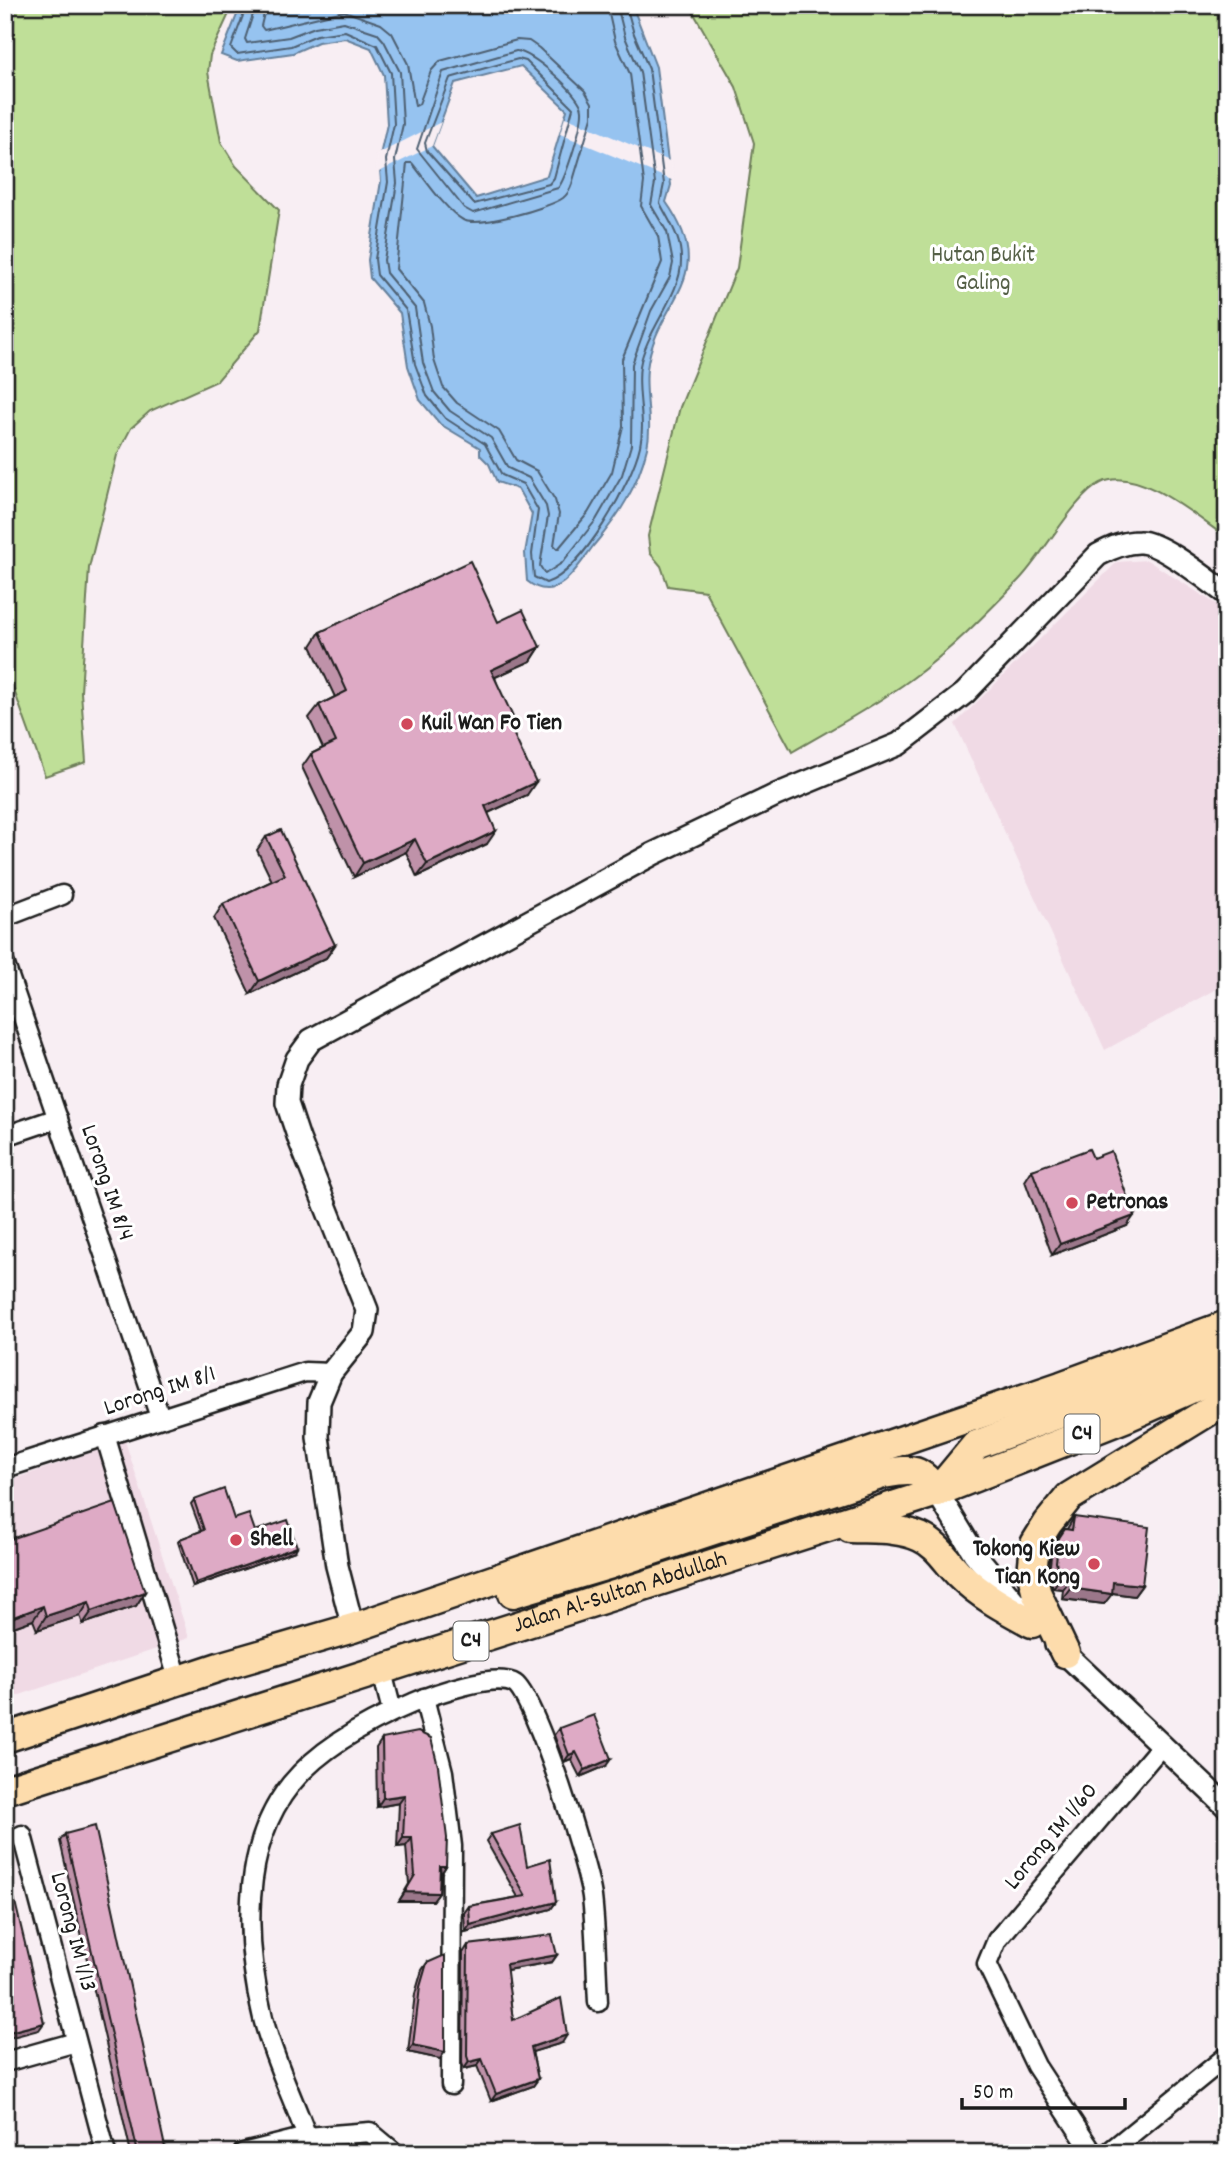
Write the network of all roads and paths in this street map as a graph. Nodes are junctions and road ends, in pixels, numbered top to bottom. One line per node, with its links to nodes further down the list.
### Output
1 (1227, 594): 9 (street)
2 (62, 895): 3 (street)
3 (5, 917)
4 (5, 965): 5 (street, Lorong IM 8/4)
5 (58, 1118): 6 (street); 12 (street, Lorong IM 8/4)
6 (5, 1136)
7 (1227, 1325): 18 (main road, Jalan Al-Sultan Abdullah / C4)
8 (1227, 1343): 15 (main road)
9 (331, 1373): 12 (street, Lorong IM 8/1); 18 (street)
10 (1227, 1373): 15 (main road, Jalan Al-Sultan Abdullah / C4)
11 (1227, 1400): 19 (main road)
12 (160, 1417): 13 (street, Lorong IM 8/1)
13 (105, 1435): 14 (street, Lorong IM 8/1); 21 (street)
14 (5, 1468)
15 (937, 1492): 16 (main road, Jalan Al-Sultan Abdullah / C4); 17 (street); 18 (main road)
16 (830, 1528): 17 (main road); 20 (main road, Jalan Al-Sultan Abdullah / C4)
17 (1032, 1623): 19 (street)
18 (353, 1628): 21 (main road, Jalan Al-Sultan Abdullah / C4)
19 (1065, 1653): 25 (street)
20 (381, 1668): 23 (street); 26 (main road, Jalan Al-Sultan Abdullah / C4)
21 (179, 1682): 24 (main road, Jalan Al-Sultan Abdullah / C4)
22 (424, 1698): 23 (street); 29 (street); 33 (street)
23 (393, 1712): 34 (street)
24 (5, 1738)
25 (1162, 1745): 27 (street); 38 (street, Lorong IM 1/60)
26 (5, 1790)
27 (1227, 1807)
28 (22, 1835): 30 (street, Lorong IM 1/13)
29 (598, 2002)
30 (76, 2042): 32 (street); 35 (street, Lorong IM 1/13)
31 (1227, 2056): 39 (street)
32 (5, 2062)
33 (451, 2085)
34 (307, 2137): 36 (street); 37 (street)
35 (106, 2153)
36 (243, 2153)
37 (395, 2153)
38 (1093, 2153)
39 (1108, 2153)

